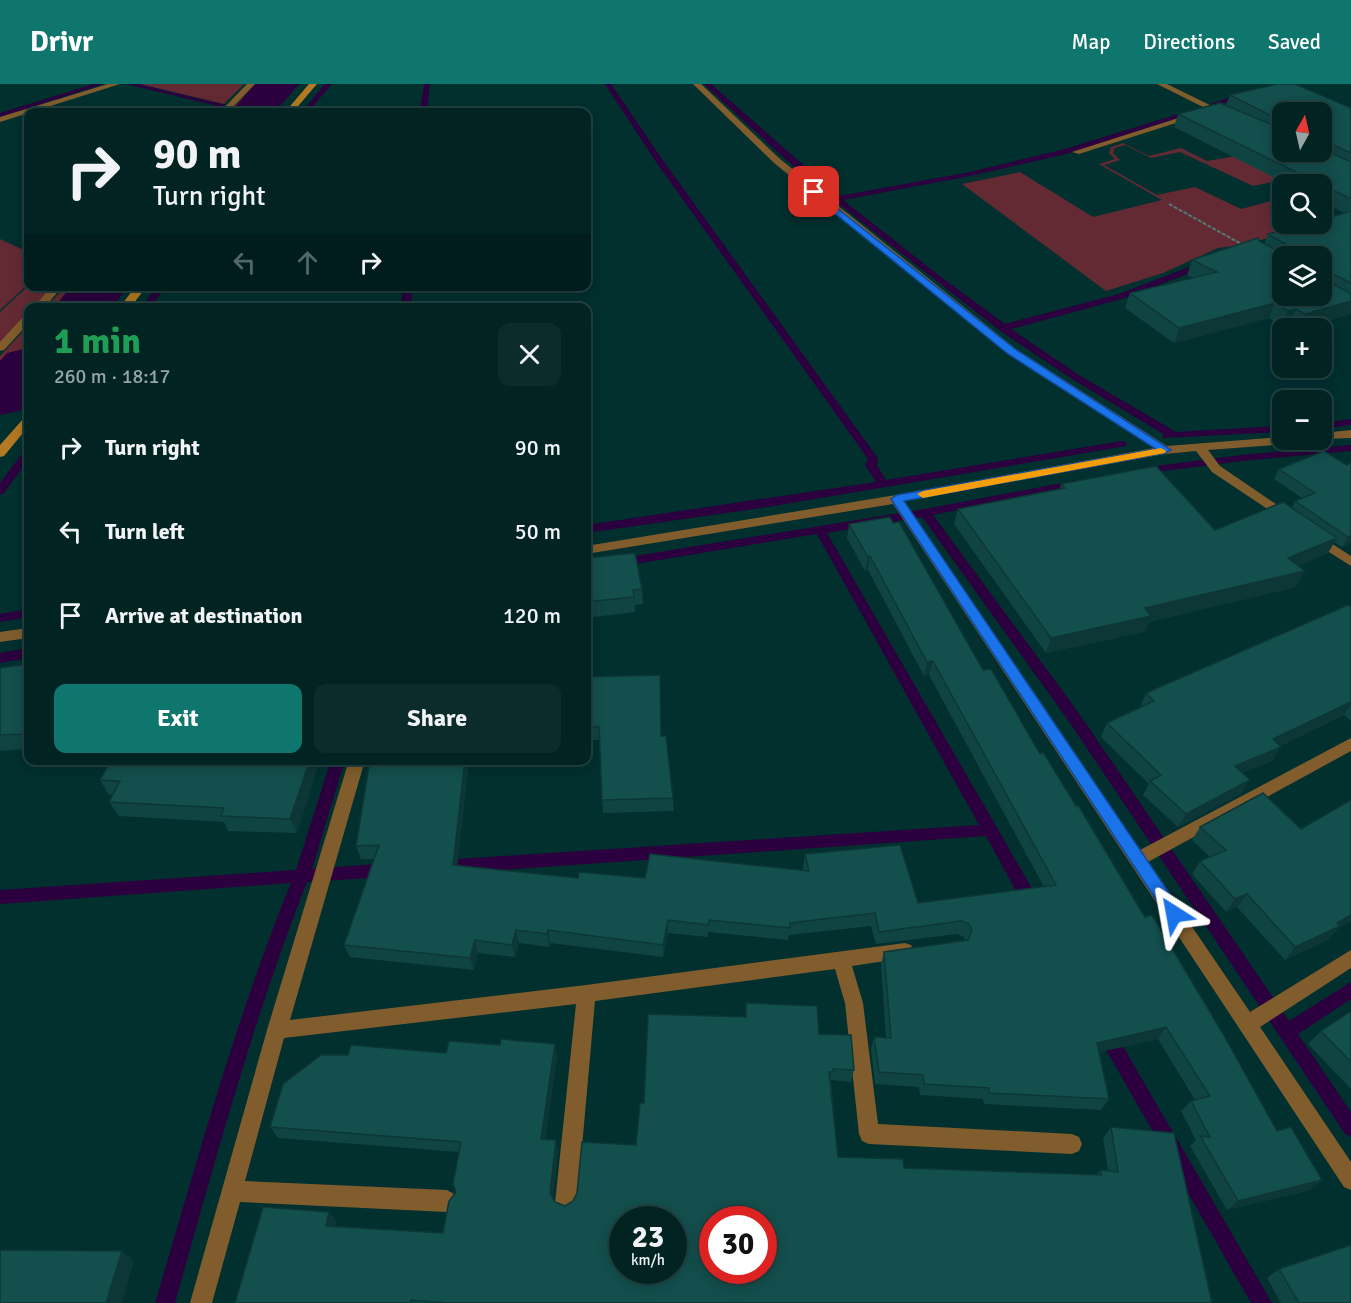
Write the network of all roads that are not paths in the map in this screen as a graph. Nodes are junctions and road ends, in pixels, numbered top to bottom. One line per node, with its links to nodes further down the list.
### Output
1 (116, 84): 6 (street)
2 (251, 84): 7 (street)
3 (313, 84): 8 (main road)
4 (697, 84): 24 (street)
5 (1161, 84): 9 (street)
6 (39, 108)
7 (228, 108)
8 (292, 108)
9 (1216, 110): 11 (street); 13 (street)
10 (24, 113): 12 (street)
11 (1235, 119)
12 (0, 120)
13 (1076, 152)
14 (53, 291): 16 (street)
15 (137, 291): 17 (main road)
16 (43, 303)
17 (128, 303)
18 (24, 322): 19 (street)
19 (0, 348)
20 (24, 425): 26 (main road)
21 (1351, 434): 22 (street)
22 (1332, 435)
23 (1272, 442): 25 (street)
24 (1165, 450): 25 (street); 27 (street)
25 (1202, 451): 29 (street)
26 (0, 453)
27 (900, 504): 28 (street); 34 (street)
28 (591, 549)
29 (1351, 561)
30 (24, 634): 31 (street)
31 (0, 637)
32 (1351, 744): 34 (street)
33 (356, 765): 40 (street)
34 (1143, 856): 39 (street)
35 (921, 949): 37 (street)
36 (1351, 958): 39 (street)
37 (841, 959): 38 (street); 41 (street)
38 (586, 994): 40 (street); 45 (street)
39 (1253, 1020): 42 (street)
40 (277, 1030): 43 (street)
41 (1072, 1144)
42 (1351, 1180)
43 (232, 1191): 44 (street); 46 (street)
44 (447, 1201)
45 (566, 1203)
46 (201, 1303)

